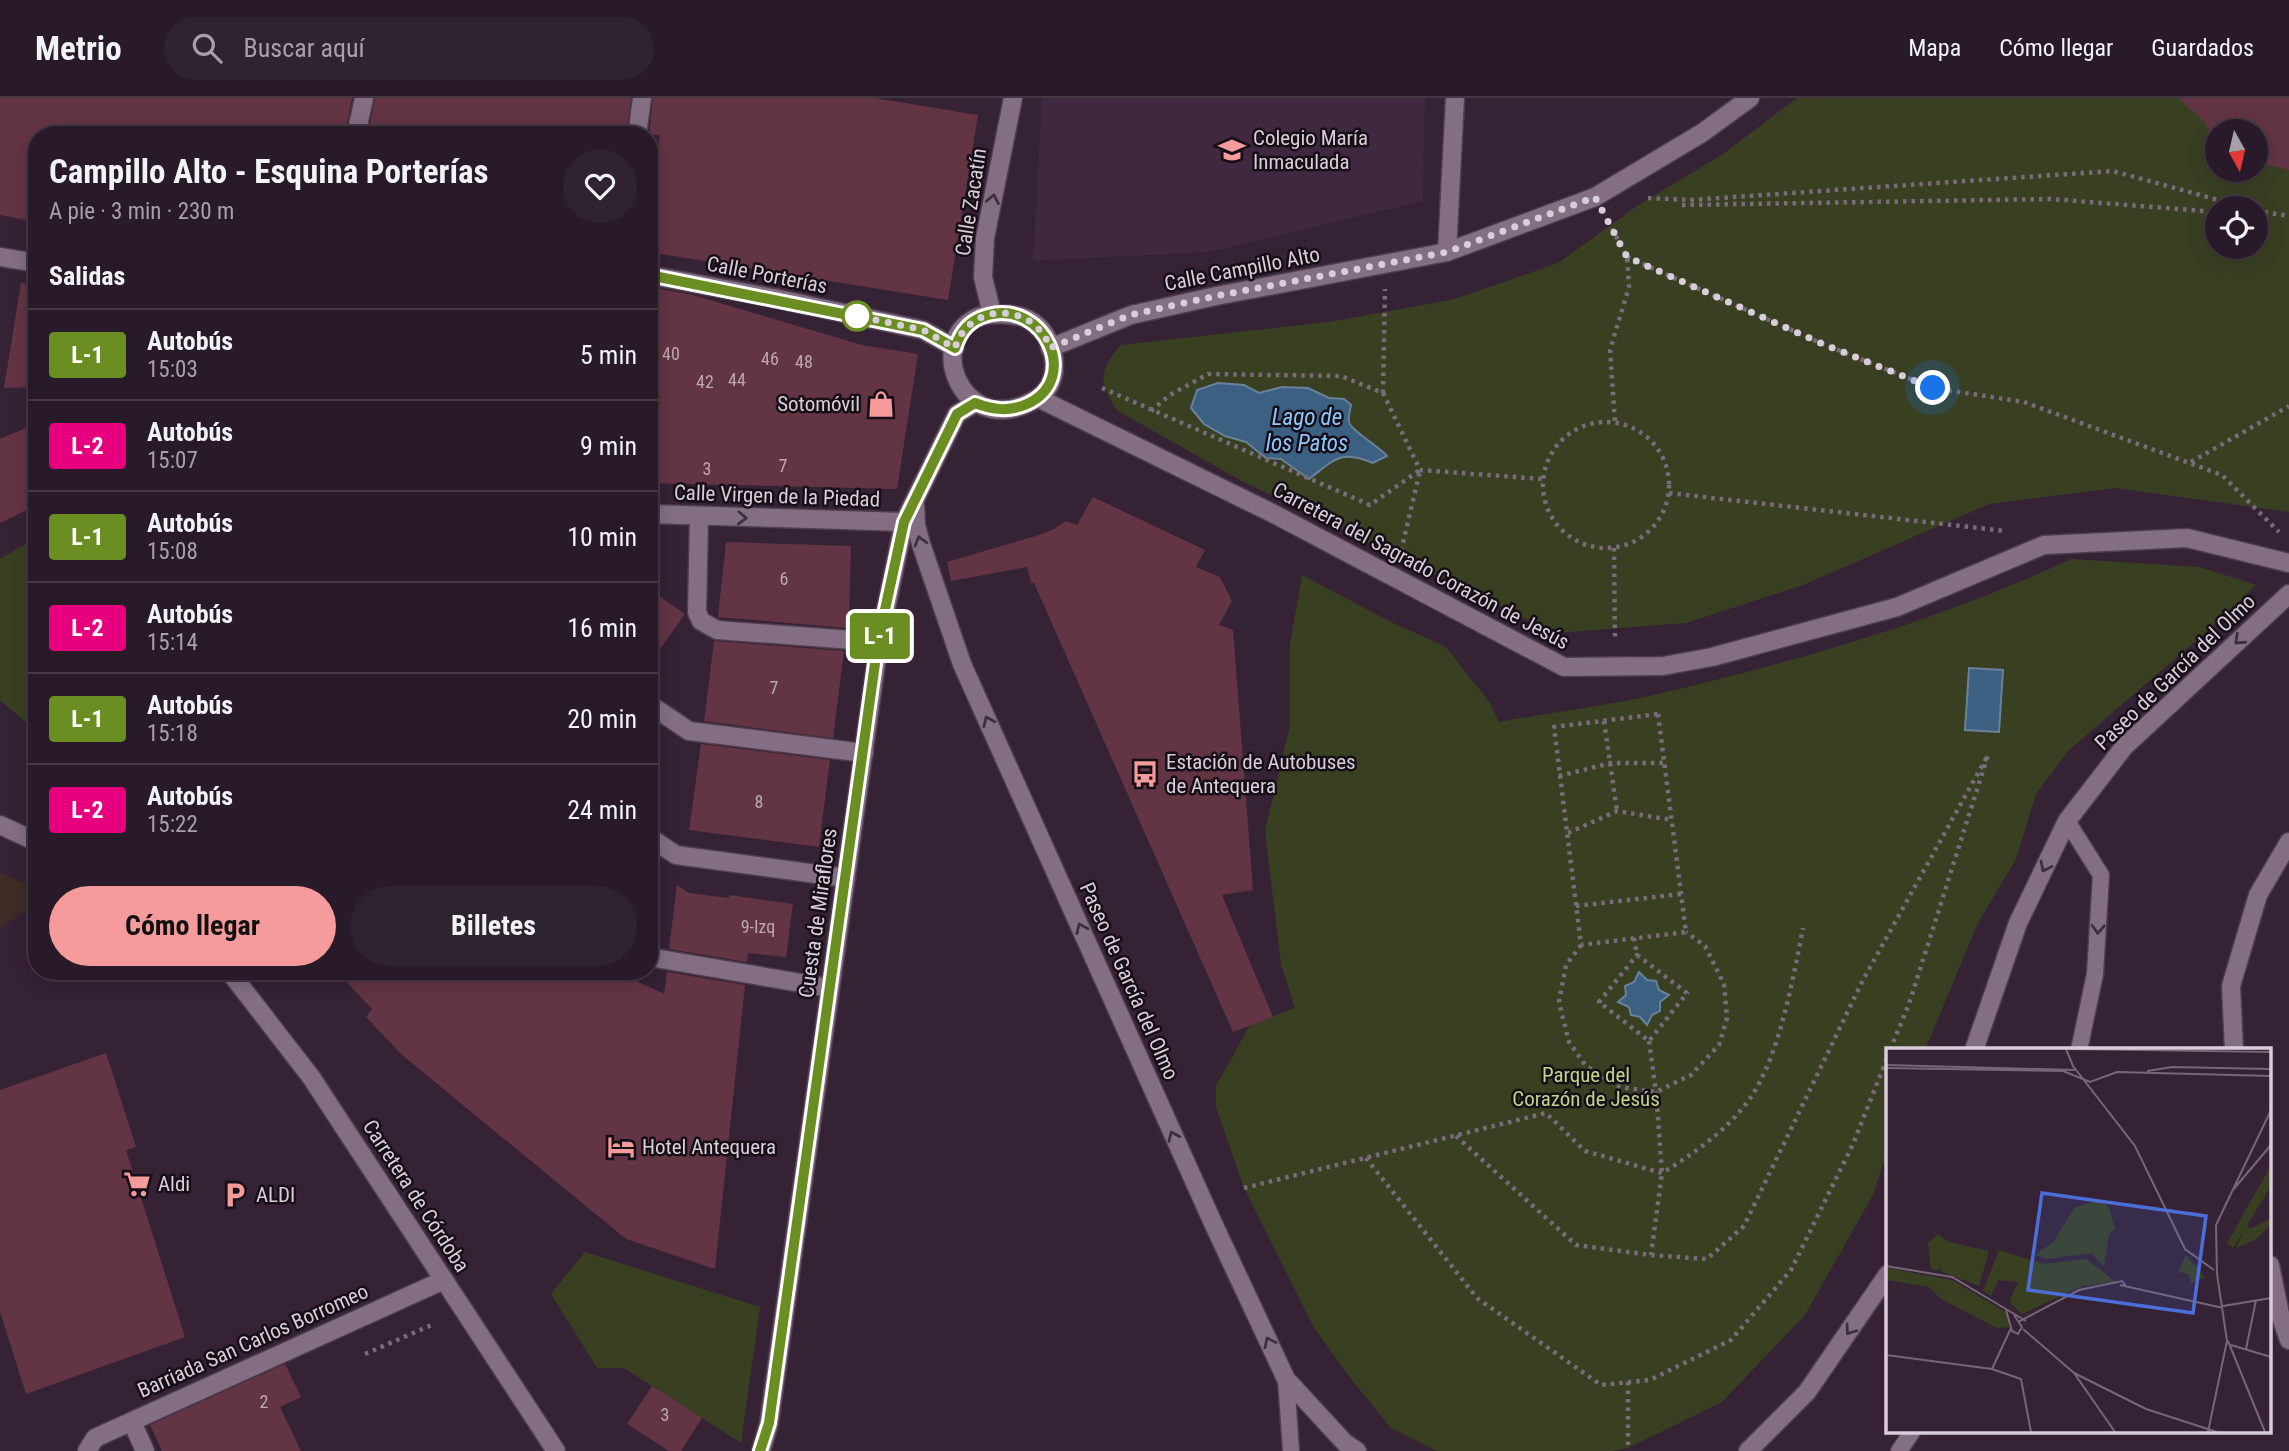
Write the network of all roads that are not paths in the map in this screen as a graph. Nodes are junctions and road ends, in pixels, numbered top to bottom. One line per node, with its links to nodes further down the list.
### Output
1 (364, 98): 6 (street)
2 (642, 98): 7 (street)
3 (1013, 98): 12 (street, Calle Zacatín, one-way to 3)
4 (1455, 98): 8 (street)
5 (1750, 98): 8 (street, Calle Campillo Alto)
6 (358, 126)
7 (638, 126)
8 (1447, 252): 14 (street, Calle Campillo Alto)
9 (0, 257): 10 (street)
10 (28, 261)
11 (658, 277): 13 (street, Calle Porterías)
12 (992, 314): 13 (street); 14 (street)
13 (955, 348): 16 (street)
14 (1050, 348): 15 (street)
15 (1038, 398): 16 (street); 21 (street, Carretera del Sagrado Corazón de Jesús)
16 (975, 403): 17 (street, Cuesta de Miraflores)
17 (915, 500): 20 (street, Cuesta de Miraflores); 42 (street, Paseo de García del Olmo, one-way to 17)
18 (658, 515): 19 (street, Calle Virgen de la Piedad)
19 (699, 517): 20 (street, Calle Virgen de la Piedad, one-way to 20); 23 (street)
20 (904, 522): 23 (street, Cuesta de Miraflores)
21 (2289, 563)
22 (2289, 594): 26 (street, Paseo de García del Olmo, one-way to 26)
23 (878, 642): 25 (street, Cuesta de Miraflores)
24 (658, 710): 25 (street)
25 (864, 754): 31 (street, Cuesta de Miraflores)
26 (2067, 821): 35 (street, Paseo de García del Olmo, one-way to 35); 36 (lane, one-way to 36)
27 (0, 825): 28 (street)
28 (28, 838)
29 (2289, 842): 37 (street)
30 (658, 843): 31 (street)
31 (846, 878): 34 (street, Cuesta de Miraflores)
32 (658, 959): 34 (street)
33 (236, 980): 40 (street, Carretera de Córdoba)
34 (831, 988): 48 (street, Cuesta de Miraflores)
35 (1975, 1048)
36 (2079, 1048)
37 (2234, 1048)
38 (2272, 1275): 41 (street)
39 (1886, 1277): 51 (street, one-way to 51)
40 (444, 1280): 43 (street, Barriada San Carlos Borromeo); 47 (street, Carretera de Córdoba)
41 (2289, 1340)
42 (1286, 1379): 49 (lane); 50 (street, Paseo de García del Olmo)
43 (132, 1422): 45 (street, Barriada San Carlos Borromeo); 46 (street)
44 (1911, 1434): 52 (lane)
45 (87, 1451)
46 (145, 1451)
47 (556, 1451)
48 (761, 1451)
49 (1291, 1451)
50 (1357, 1451)
51 (1748, 1451)
52 (1899, 1451)

